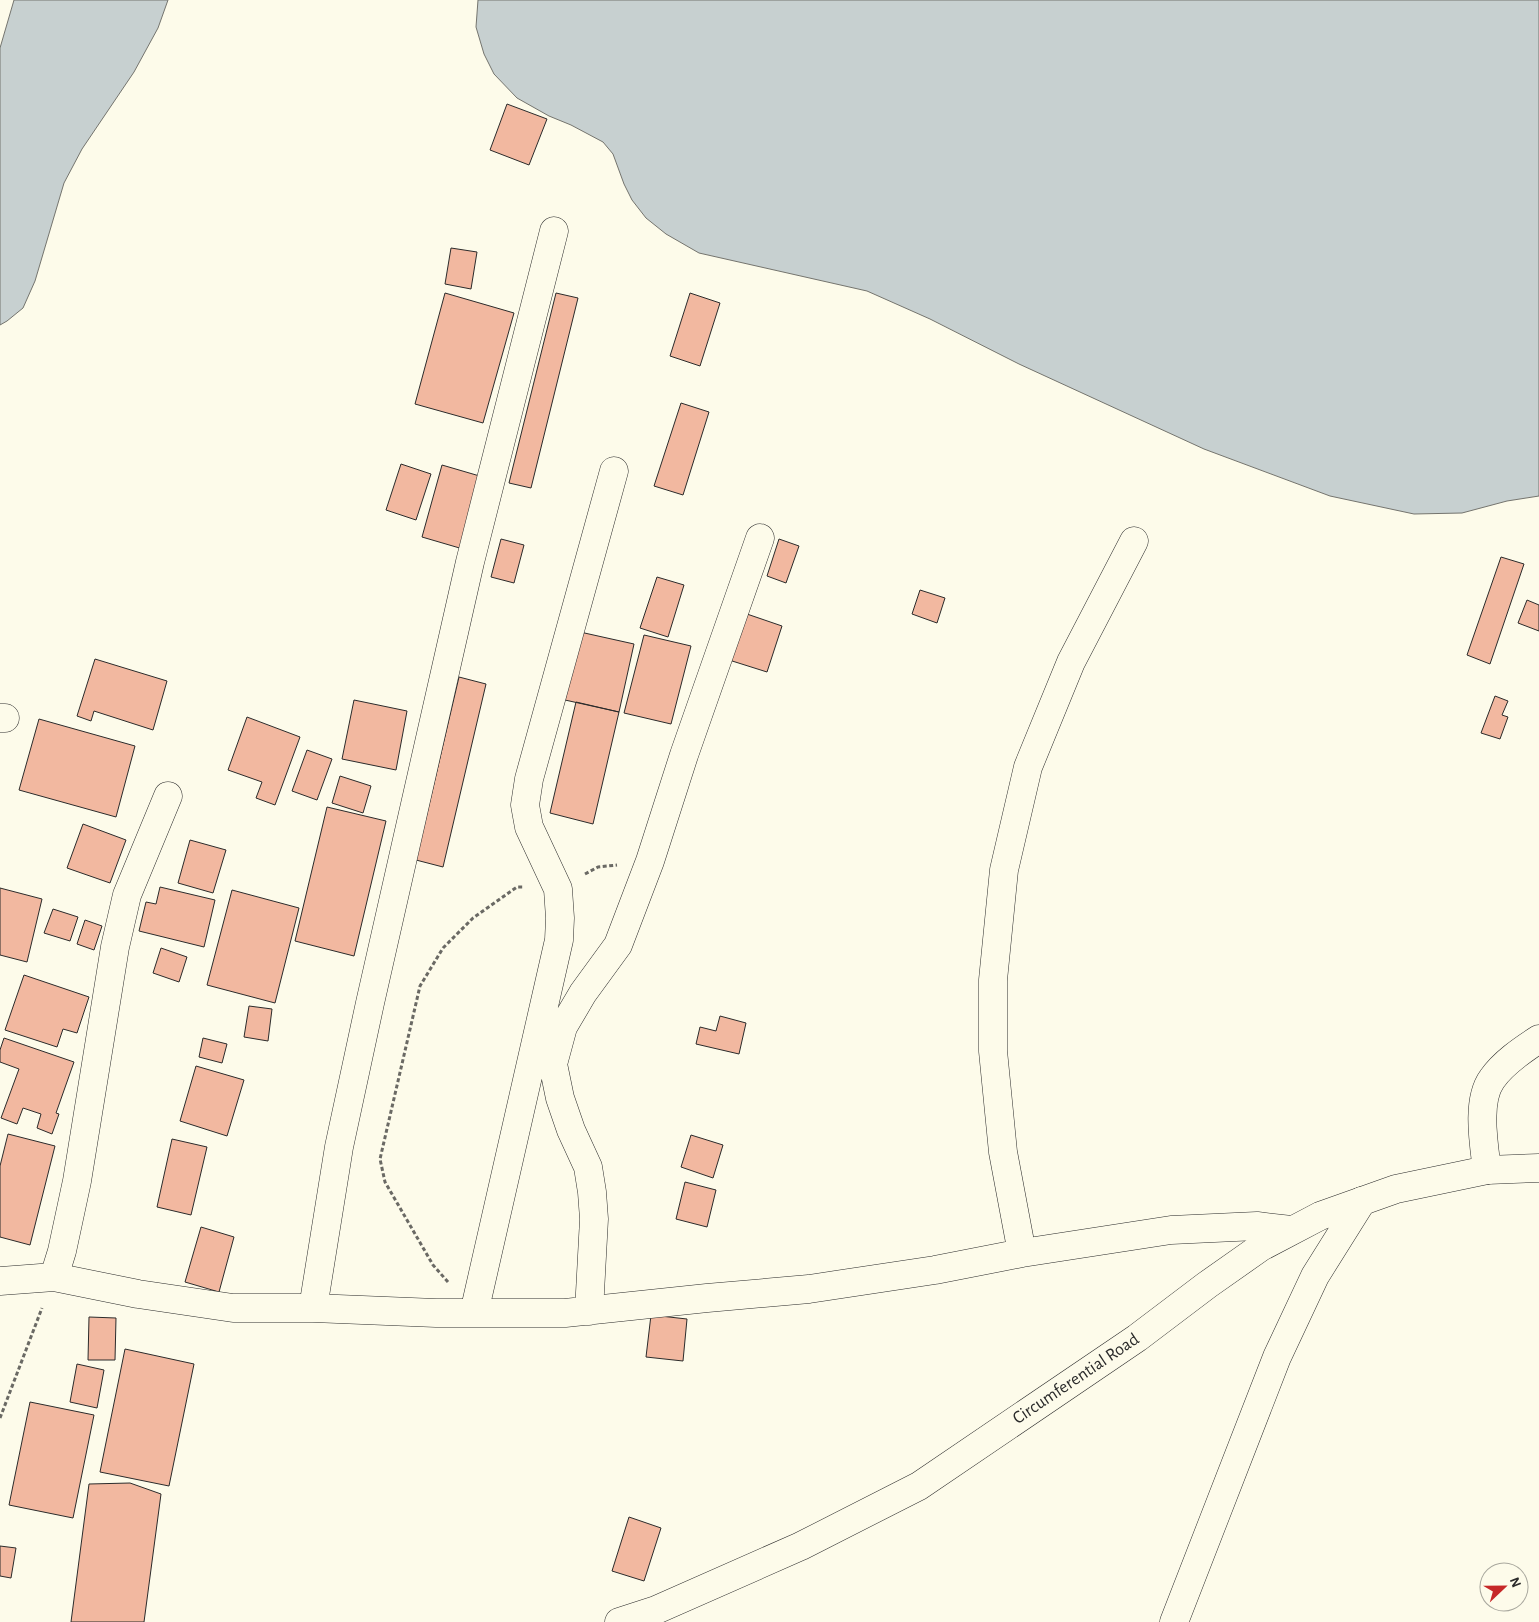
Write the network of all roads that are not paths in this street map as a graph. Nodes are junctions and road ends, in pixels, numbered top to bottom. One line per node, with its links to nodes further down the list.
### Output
1 (554, 231): 14 (street)
2 (614, 471): 16 (street)
3 (760, 538): 15 (street)
4 (1134, 541): 11 (street)
5 (168, 796): 12 (street)
6 (1539, 1040): 8 (street)
7 (1539, 1168): 8 (street, Circumferential Road)
8 (1487, 1170): 9 (street, Circumferential Road)
9 (1362, 1201): 10 (street, Circumferential Road); 18 (street)
10 (1291, 1230): 11 (street); 17 (street, Circumferential Road)
11 (1022, 1253): 15 (street)
12 (54, 1277): 13 (street); 14 (street)
13 (0, 1281)
14 (313, 1308): 16 (street)
15 (589, 1310): 16 (street)
16 (474, 1313)
17 (619, 1622)
18 (1174, 1622)

